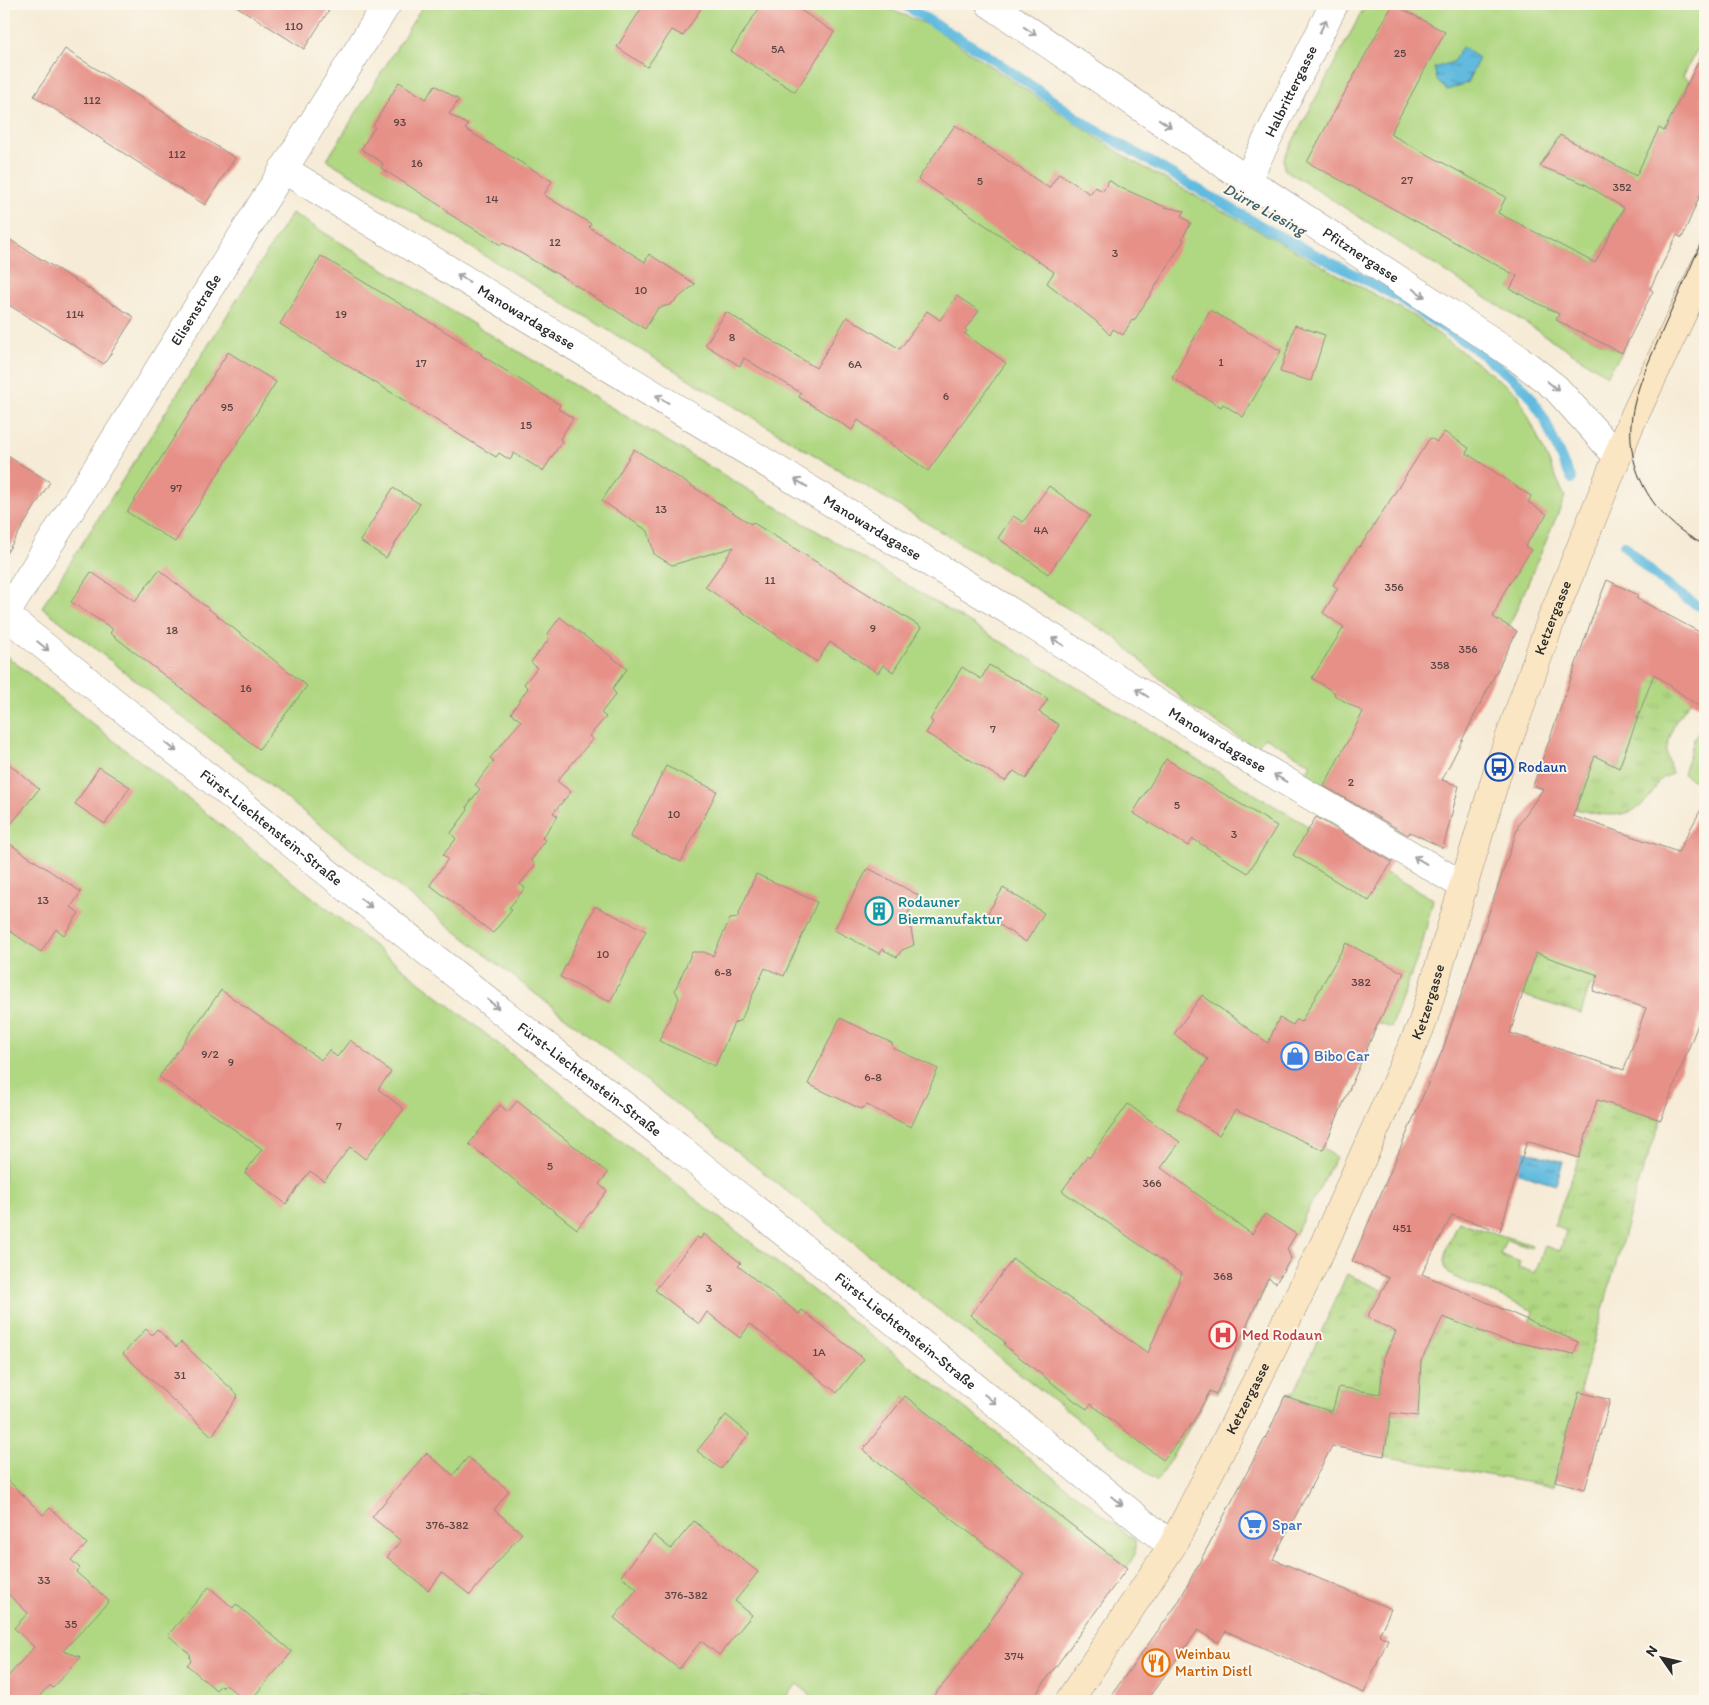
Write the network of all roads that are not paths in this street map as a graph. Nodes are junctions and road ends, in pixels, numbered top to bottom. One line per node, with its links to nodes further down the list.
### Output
1 (387, 4): 4 (street, Elisenstraße)
2 (990, 4): 5 (street, Pfitznergasse, one-way to 5)
3 (1334, 4): 5 (street, Halbrittergasse, one-way to 3)
4 (283, 169): 8 (street, Elisenstraße); 9 (street, Manowardagasse, one-way to 4)
5 (1247, 180): 7 (street, Pfitznergasse, one-way to 7)
6 (1705, 266): 7 (main road, Ketzergasse)
7 (1617, 456): 9 (main road, Ketzergasse)
8 (5, 615): 10 (street, Fürst-Liechtenstein-Straße, one-way to 10)
9 (1462, 885): 10 (main road, Ketzergasse)
10 (1172, 1546): 11 (main road, Ketzergasse)
11 (1069, 1701)

